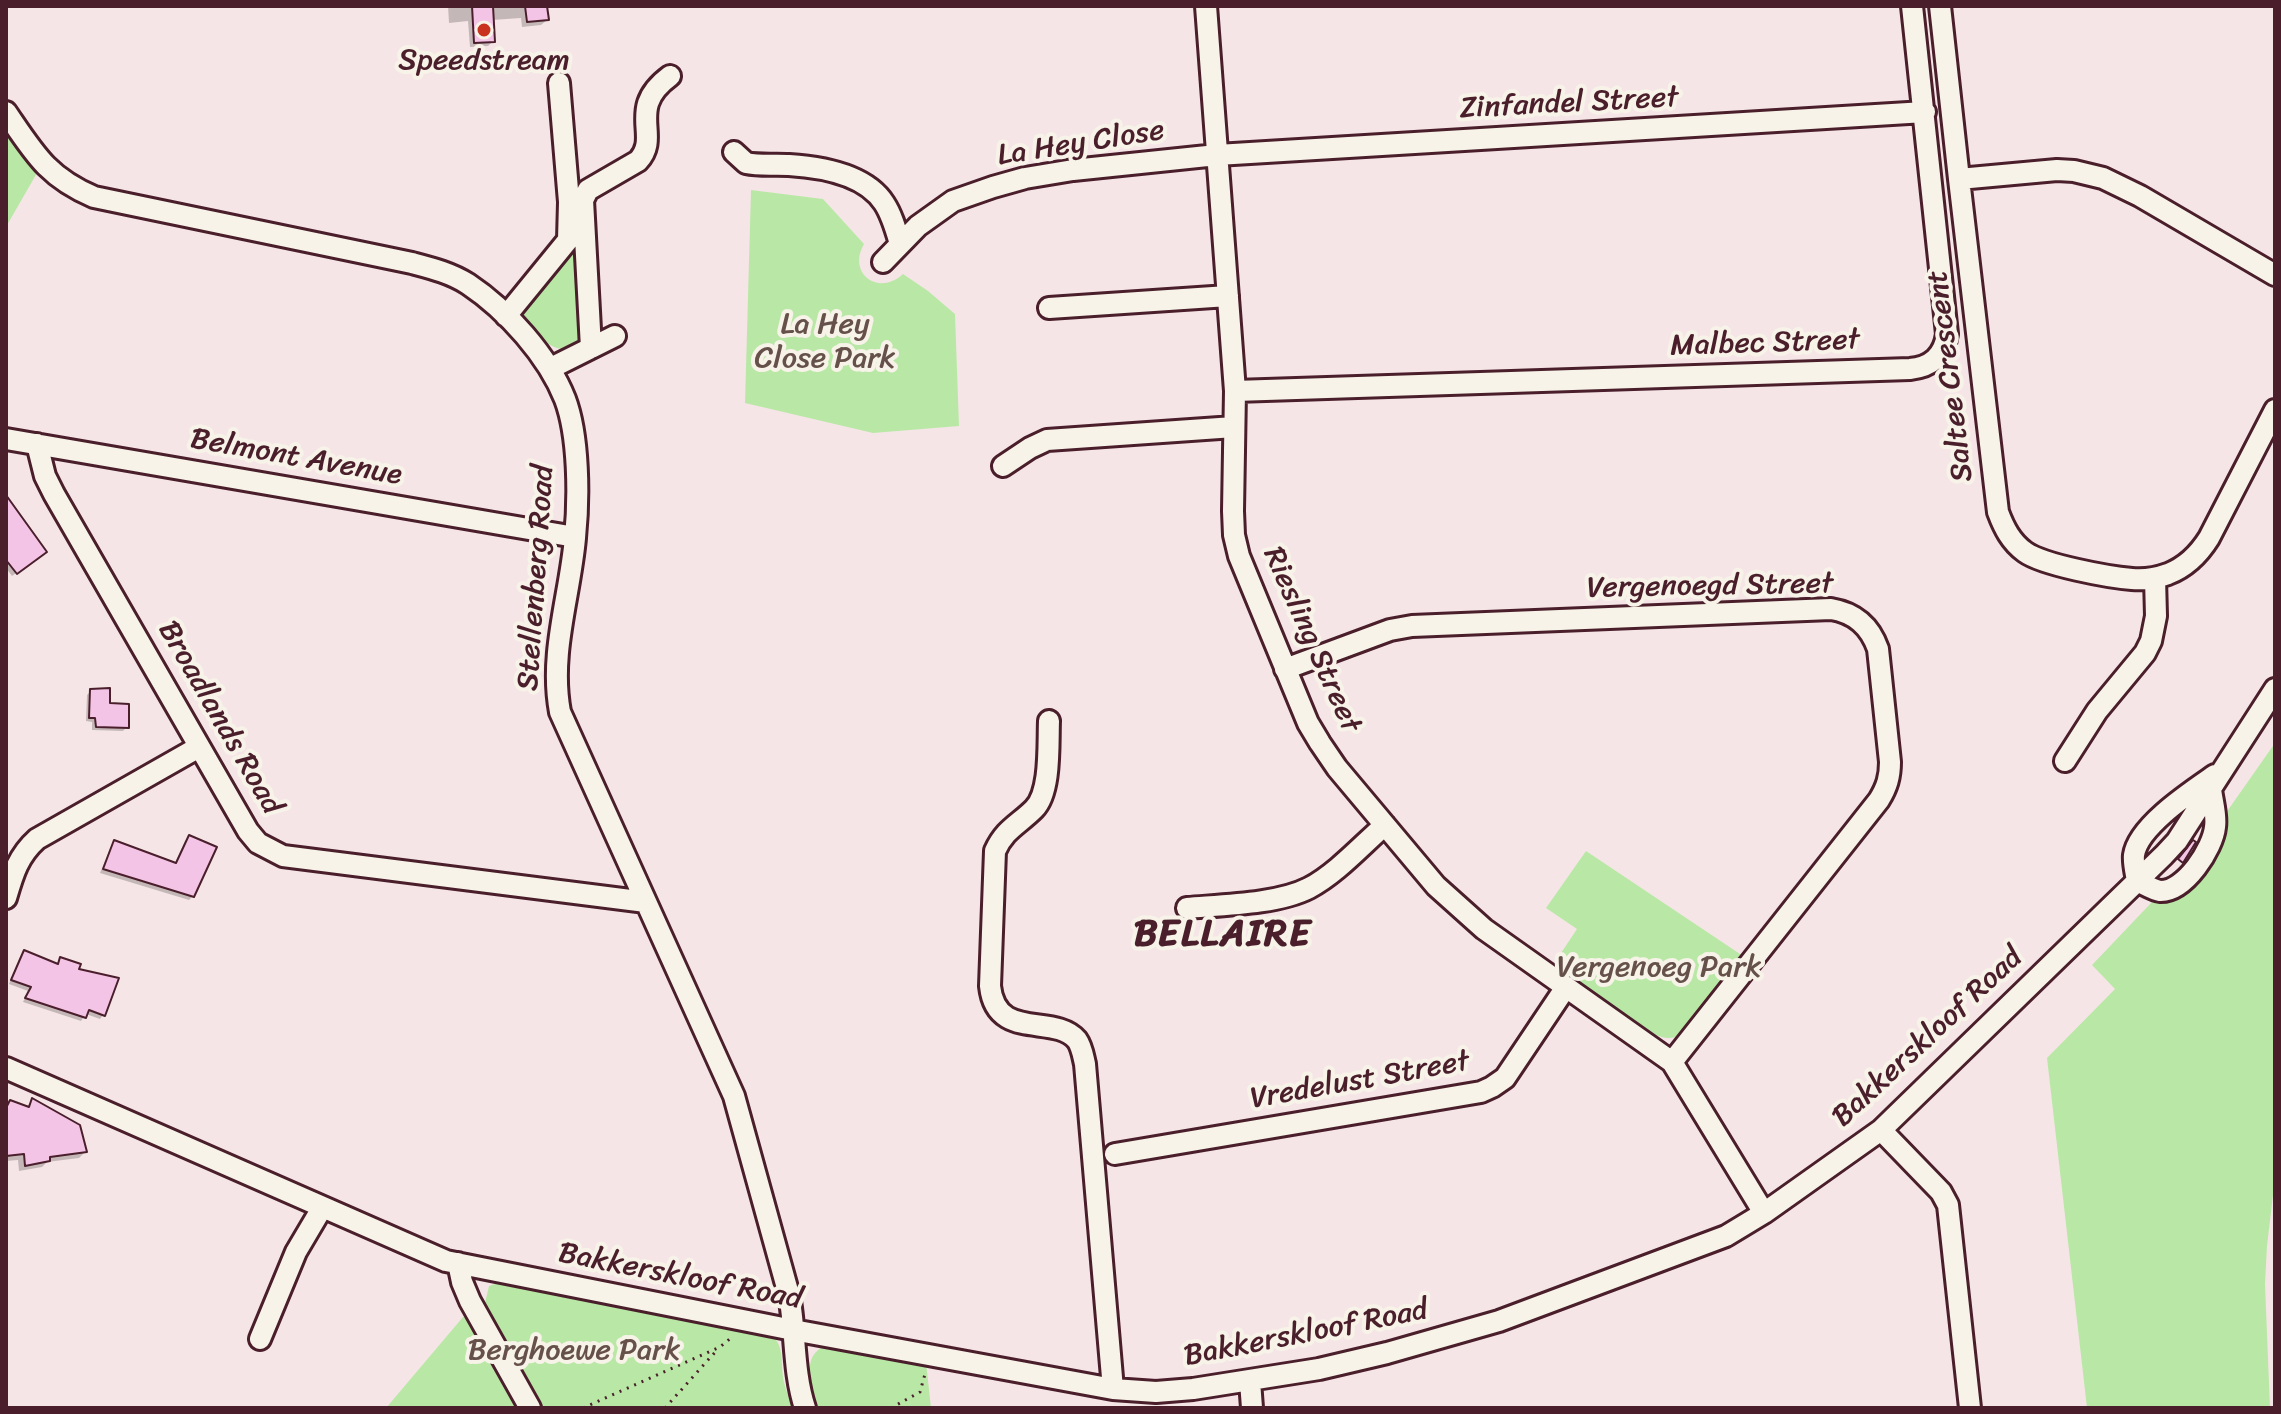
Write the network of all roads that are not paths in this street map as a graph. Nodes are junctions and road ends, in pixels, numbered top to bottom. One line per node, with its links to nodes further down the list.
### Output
1 (1206, 6): 9 (street, Riesling Street)
2 (1912, 6): 7 (street, Malbec Street)
3 (1940, 6): 10 (street, Saltee Crescent)
4 (670, 76): 18 (street)
5 (559, 83): 16 (street)
6 (6, 112): 16 (street, Stellenberg Road)
7 (1925, 112): 9 (street, Zinfandel Street); 20 (street, Malbec Street)
8 (734, 152): 11 (street)
9 (1217, 155): 11 (street, La Hey Close); 14 (street, Riesling Street)
10 (1959, 179): 13 (street); 27 (street, Saltee Crescent)
11 (900, 244): 12 (street, La Hey Close)
12 (883, 262)
13 (2275, 275)
14 (1228, 296): 15 (street); 20 (street, Riesling Street)
15 (1049, 308)
16 (506, 316): 19 (street, Stellenberg Road)
17 (615, 336): 18 (street)
18 (591, 348): 19 (street)
19 (551, 368): 26 (street, Stellenberg Road)
20 (1235, 391): 22 (street, Riesling Street)
21 (2275, 410): 27 (street)
22 (1234, 427): 25 (street); 28 (street, Riesling Street)
23 (6, 439): 24 (street, Belmont Avenue)
24 (37, 444): 26 (street, Belmont Avenue); 31 (street, Broadlands Road)
25 (1003, 466)
26 (575, 537): 38 (street, Stellenberg Road)
27 (2155, 578): 32 (street)
28 (1285, 669): 35 (street, Riesling Street); 41 (street, Vergenoegd Street)
29 (2275, 689): 33 (street, Bakkerskloof Road)
30 (1049, 721): 51 (street)
31 (199, 747): 37 (street); 38 (street, Broadlands Road)
32 (2065, 761)
33 (2224, 769): 34 (street, Bakkerskloof Road); 36 (street)
34 (2211, 789): 36 (street, Bakkerskloof Road); 36 (street)
35 (1385, 825): 39 (street); 40 (street, Riesling Street)
36 (2137, 881): 43 (street, Bakkerskloof Road)
37 (6, 898)
38 (646, 902): 48 (street, Stellenberg Road)
39 (1187, 908)
40 (1566, 987): 41 (street, Riesling Street); 44 (street, Vredelust Street)
41 (1672, 1062): 46 (street, Riesling Street)
42 (6, 1068): 45 (street, Bakkerskloof Road)
43 (1881, 1130): 46 (street, Bakkerskloof Road); 55 (street)
44 (1115, 1154)
45 (322, 1208): 47 (street, Bakkerskloof Road); 49 (street)
46 (1764, 1213): 50 (street, Bakkerskloof Road)
47 (458, 1263): 48 (street, Bakkerskloof Road); 52 (street)
48 (793, 1330): 51 (street, Bakkerskloof Road); 53 (street, Stellenberg Road)
49 (260, 1339)
50 (1250, 1381): 51 (street, Bakkerskloof Road); 54 (street)
51 (1113, 1389)
52 (530, 1408)
53 (805, 1408)
54 (1252, 1408)
55 (1970, 1408)

